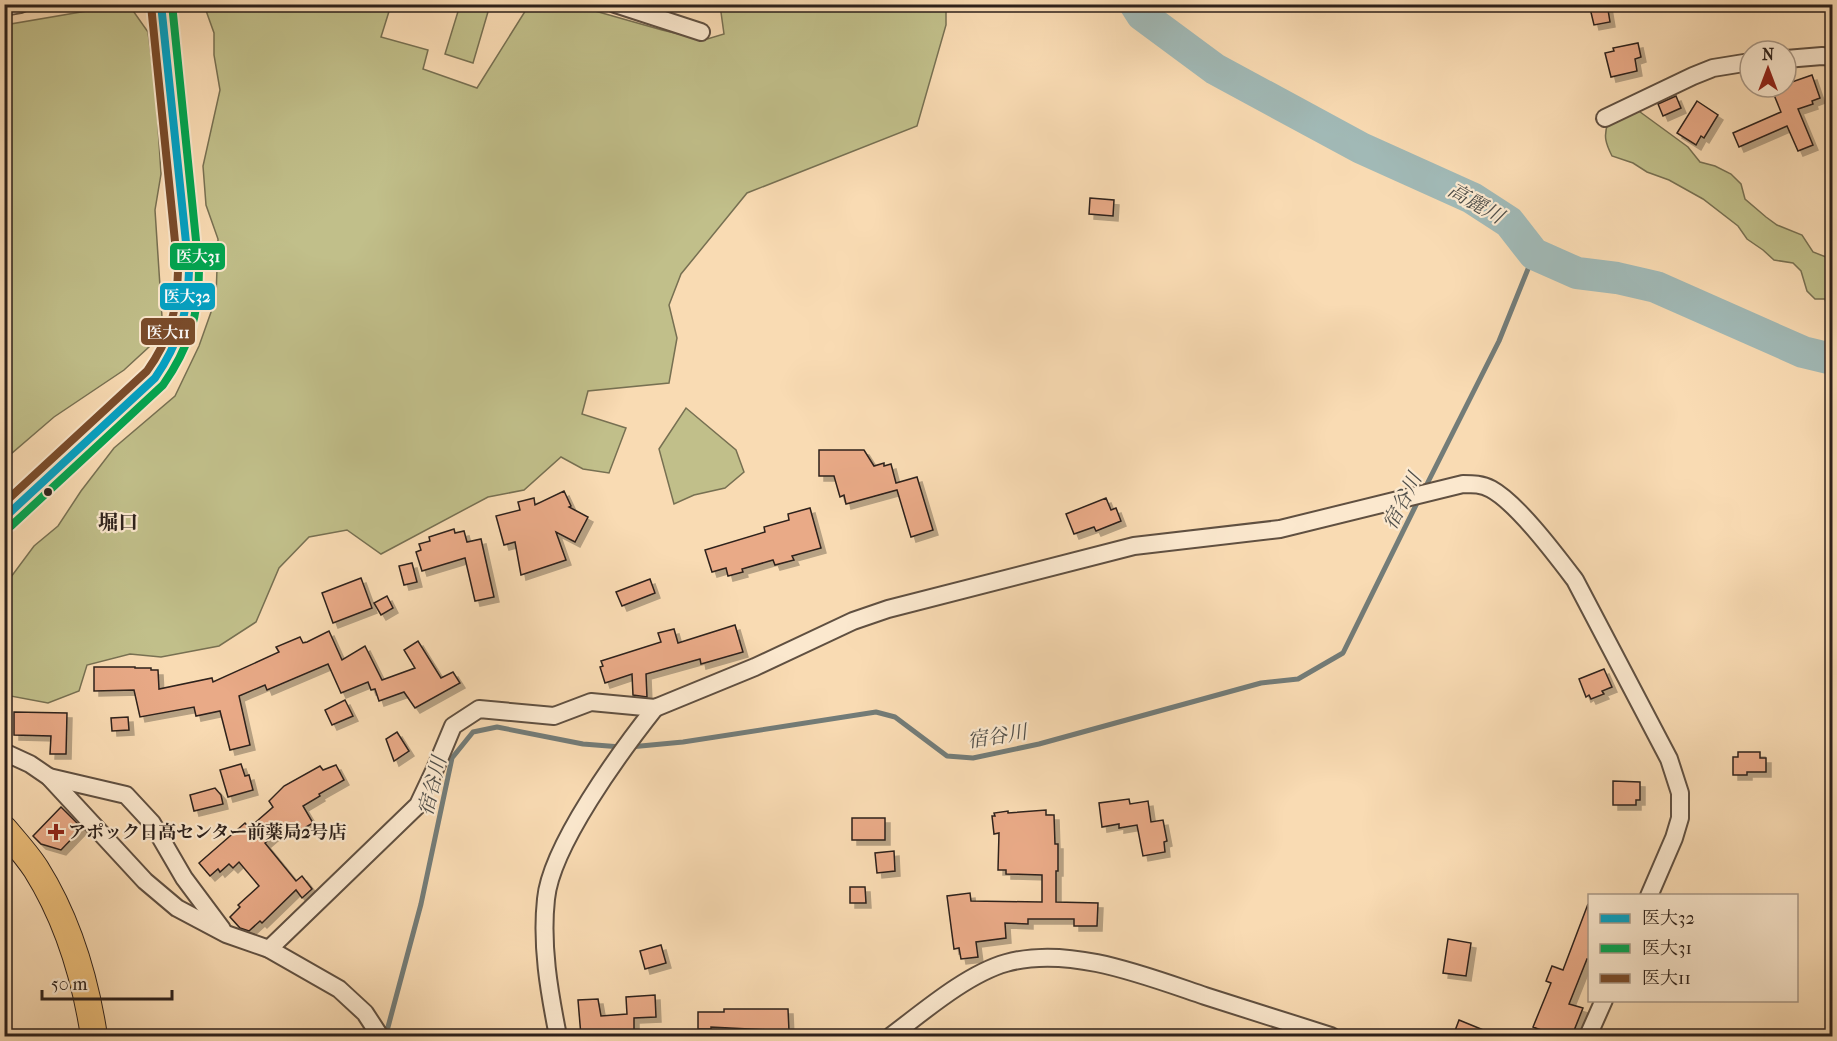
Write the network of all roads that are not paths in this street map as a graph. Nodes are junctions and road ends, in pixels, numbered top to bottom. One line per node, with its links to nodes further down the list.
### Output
1 (21, 4): 3 (street)
2 (615, 4): 4 (street)
3 (4, 8)
4 (701, 32)
5 (1833, 57): 6 (street)
6 (1798, 58)
7 (1738, 64): 8 (street)
8 (1605, 118)
9 (655, 708): 13 (street); 15 (street); 19 (street)
10 (4, 752): 11 (street)
11 (49, 777): 14 (street); 14 (street)
12 (4, 829): 17 (main road)
13 (1650, 894)
14 (226, 934): 15 (street)
15 (269, 949): 18 (street)
16 (1603, 1002): 22 (street)
17 (94, 1036)
18 (380, 1036)
19 (558, 1036)
20 (891, 1036): 21 (street)
21 (1331, 1036)
22 (1588, 1036)

